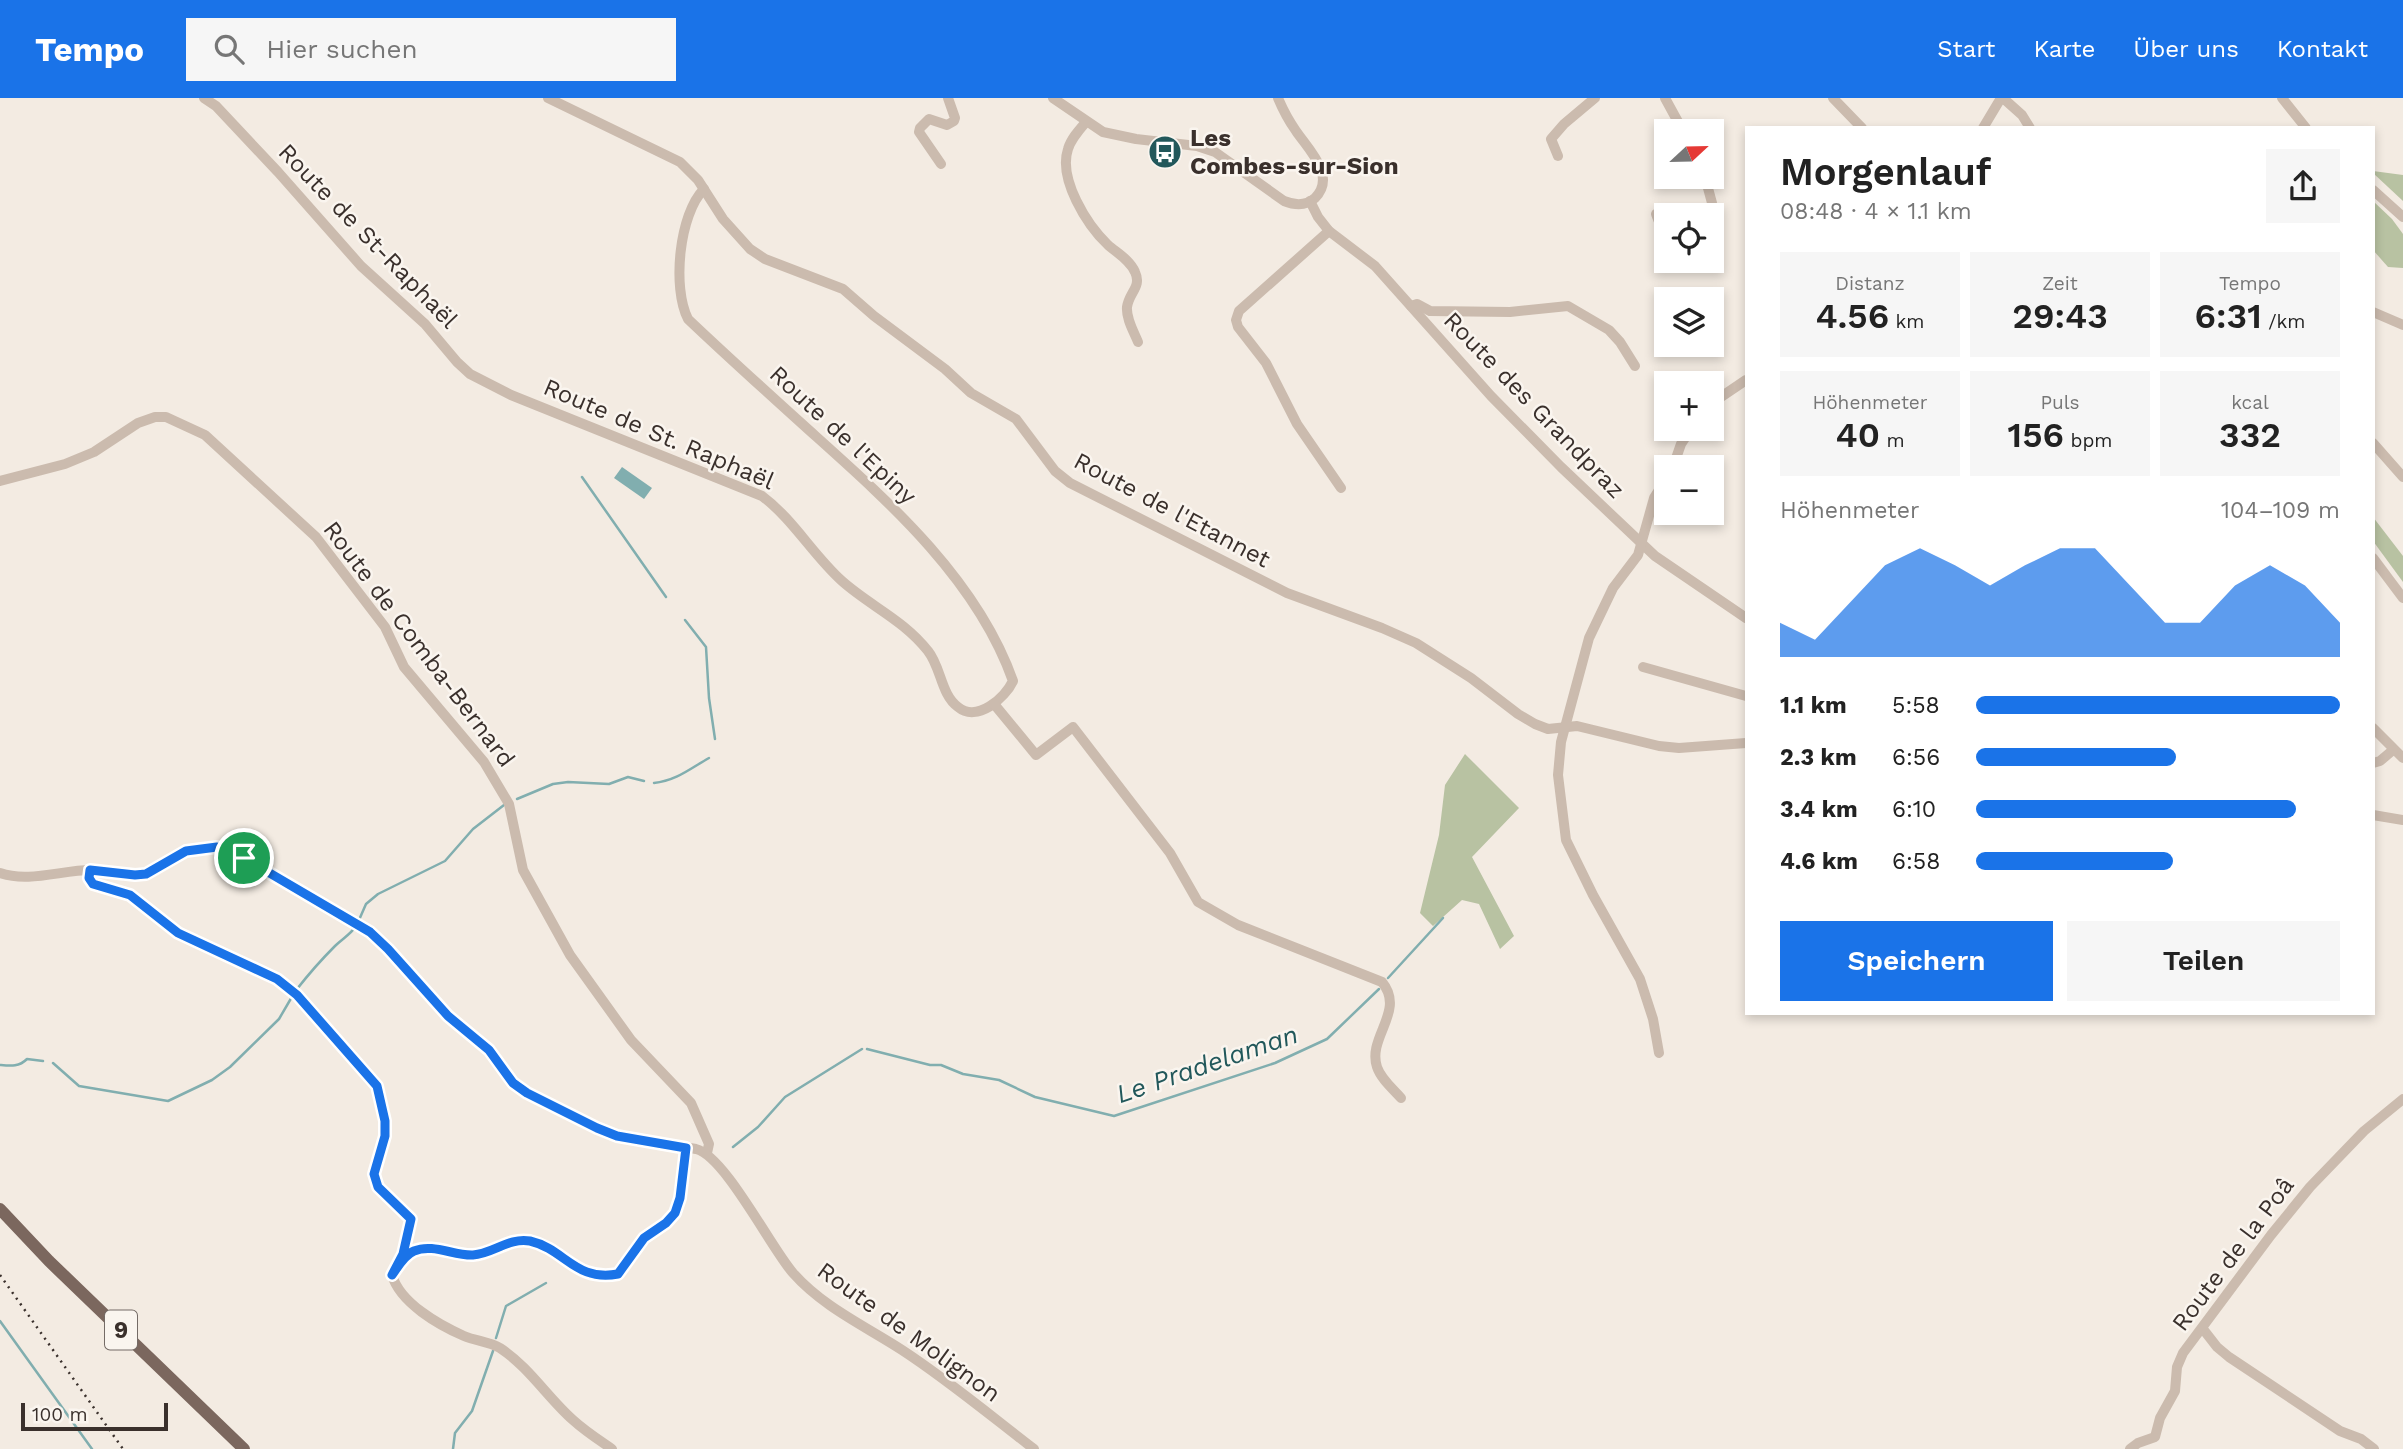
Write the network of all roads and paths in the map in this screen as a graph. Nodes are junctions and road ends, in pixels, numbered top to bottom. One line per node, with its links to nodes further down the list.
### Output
1 (204, 98): 29 (street, Route de St-Raphaël)
2 (548, 98): 19 (street, Route de l'Etannet)
3 (948, 98): 18 (street)
4 (1053, 98): 12 (street)
5 (1278, 98): 21 (street)
6 (1595, 98): 17 (street)
7 (1665, 98): 11 (street)
8 (1833, 98): 13 (street)
9 (2002, 98): 14 (street); 15 (street)
10 (2282, 98): 16 (street)
11 (1676, 119)
12 (1086, 122): 21 (street); 27 (street)
13 (1860, 126)
14 (1984, 126)
15 (2029, 126)
16 (2304, 126)
17 (1558, 156)
18 (941, 164)
19 (704, 190): 43 (street, Route de l'Epiny); 44 (street, Route de l'Etannet)
20 (2375, 192): 22 (street)
21 (1310, 201): 23 (street, Route des Grandpraz)
22 (2403, 217)
23 (1329, 231): 24 (street, Route des Grandpraz); 35 (street)
24 (1411, 306): 28 (street); 37 (street, Route des Grandpraz)
25 (2375, 313): 26 (street)
26 (2403, 325)
27 (1138, 342)
28 (1635, 366)
29 (470, 374): 43 (street, Route de St. Raphaël)
30 (1745, 381): 31 (street)
31 (1724, 395)
32 (2375, 445): 33 (street)
33 (2403, 477)
34 (0, 481): 58 (street, Route de Comba-Bernard)
35 (1341, 488)
36 (1654, 498): 37 (street)
37 (1641, 544): 40 (street, Route des Grandpraz); 44 (street)
38 (2375, 561): 39 (street)
39 (2403, 598)
40 (1745, 617)
41 (1643, 667): 42 (street)
42 (1745, 696)
43 (994, 704): 55 (street)
44 (1566, 726): 46 (street, Route de l'Etannet); 54 (street)
45 (2375, 730): 47 (street)
46 (1745, 743)
47 (2393, 750): 48 (street); 49 (street)
48 (2403, 758)
49 (2375, 762)
50 (2375, 815): 51 (street)
51 (2403, 820)
52 (90, 870): 53 (street); 57 (street); 60 (street)
53 (0, 873)
54 (1659, 1053)
55 (1401, 1098)
56 (2403, 1099): 61 (street, Route de la Poâ)
57 (686, 1148): 58 (street); 60 (street)
58 (707, 1153): 64 (street, Route de Molignon)
59 (0, 1209): 62 (main road, 9)
60 (392, 1275): 63 (street)
61 (2203, 1329): 65 (street, Route de la Poâ); 66 (street)
62 (244, 1449)
63 (612, 1449)
64 (1034, 1449)
65 (2130, 1449)
66 (2374, 1449)

